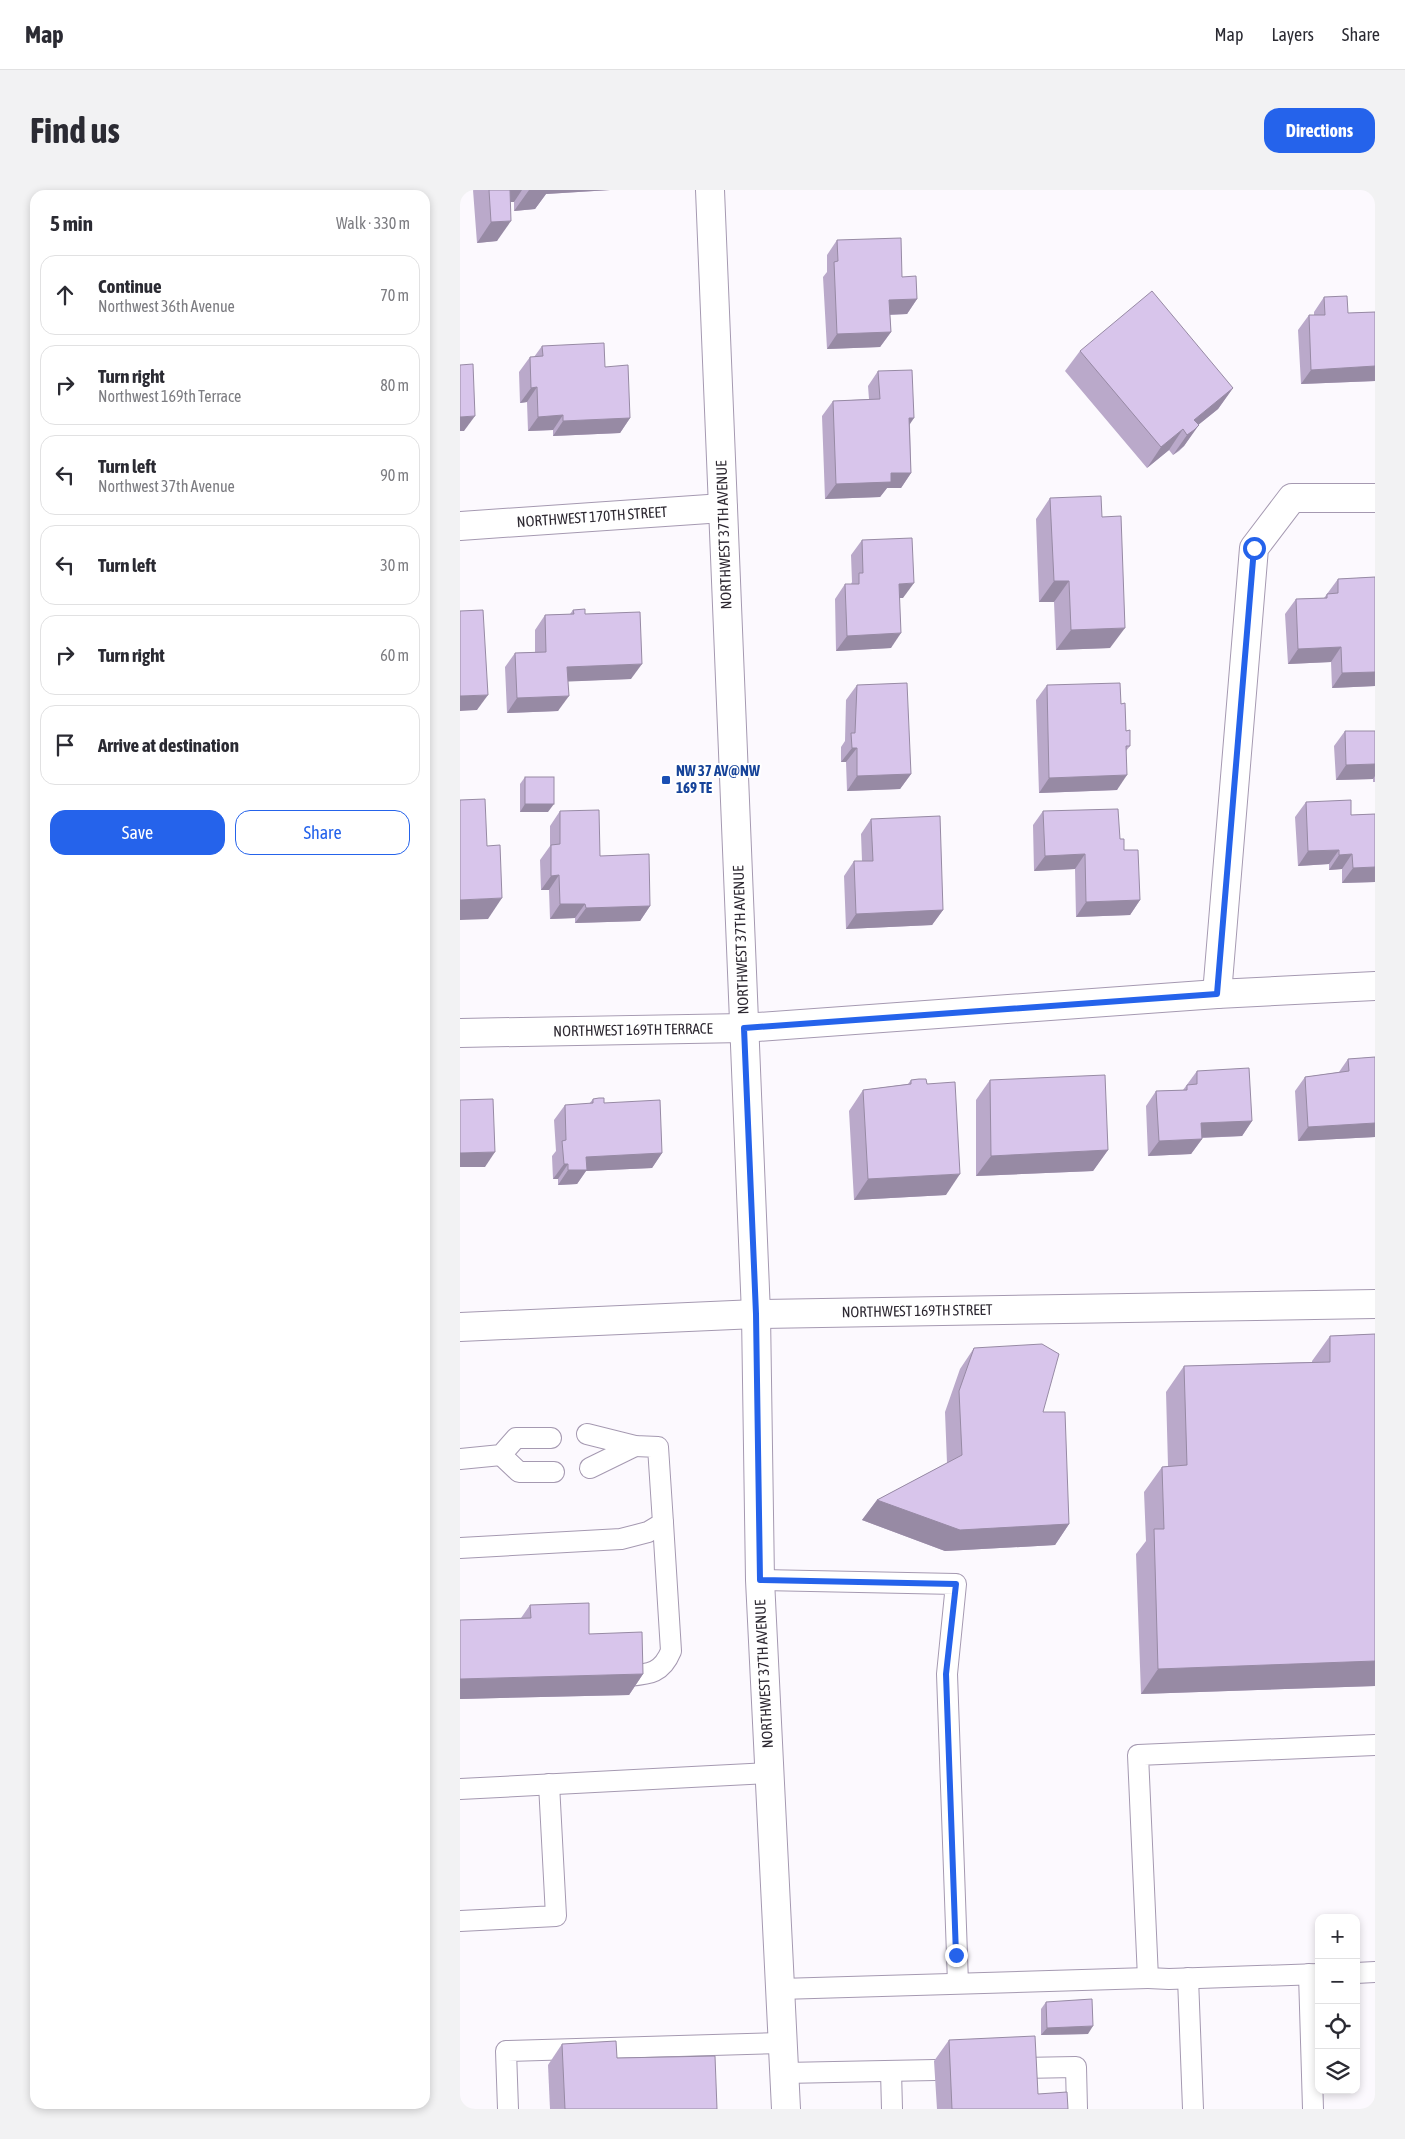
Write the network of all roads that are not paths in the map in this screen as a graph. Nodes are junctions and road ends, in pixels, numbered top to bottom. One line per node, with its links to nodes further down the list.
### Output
1 (710, 190): 3 (street, NORTHWEST 37TH AVENUE)
2 (1375, 498): 6 (street)
3 (723, 508): 4 (street, NORTHWEST 170TH STREET); 7 (street, NORTHWEST 37TH AVENUE)
4 (460, 526)
5 (1375, 986): 6 (street, NORTHWEST 169TH TERRACE)
6 (1217, 994): 7 (street, NORTHWEST 169TH TERRACE)
7 (744, 1028): 8 (street, NORTHWEST 169TH TERRACE); 10 (street, NORTHWEST 37TH AVENUE)
8 (460, 1033)
9 (1375, 1304): 10 (street, NORTHWEST 169TH STREET)
10 (756, 1314): 11 (street, NORTHWEST 169TH STREET); 21 (street, NORTHWEST 37TH AVENUE)
11 (460, 1327)
12 (587, 1434): 14 (lane)
13 (551, 1438): 15 (lane)
14 (635, 1446): 17 (lane); 19 (lane)
15 (501, 1455): 16 (lane); 18 (lane)
16 (460, 1459)
17 (590, 1468)
18 (554, 1472)
19 (663, 1523): 20 (lane); 22 (lane)
20 (460, 1548)
21 (760, 1580): 24 (street, NORTHWEST 37TH AVENUE); 33 (lane)
22 (628, 1676)
23 (1375, 1745): 31 (lane)
24 (769, 1773): 25 (lane); 34 (street, NORTHWEST 37TH AVENUE)
25 (549, 1784): 26 (lane); 27 (lane)
26 (460, 1789)
27 (460, 1921)
28 (1375, 1972): 29 (lane)
29 (1360, 1973)
30 (1314, 1974): 32 (lane); 45 (lane)
31 (1148, 1978): 32 (lane); 33 (lane)
32 (1188, 1978): 44 (lane)
33 (958, 1983): 34 (lane)
34 (780, 1989): 35 (street, NORTHWEST 37TH AVENUE)
35 (783, 2043): 39 (street, NORTHWEST 37TH AVENUE); 40 (lane)
36 (1021, 2068): 43 (lane)
37 (935, 2070): 38 (lane)
38 (892, 2071): 39 (lane); 42 (lane)
39 (784, 2073): 41 (street, NORTHWEST 37TH AVENUE)
40 (508, 2109)
41 (786, 2109)
42 (892, 2109)
43 (1077, 2109)
44 (1193, 2109)
45 (1313, 2109)

